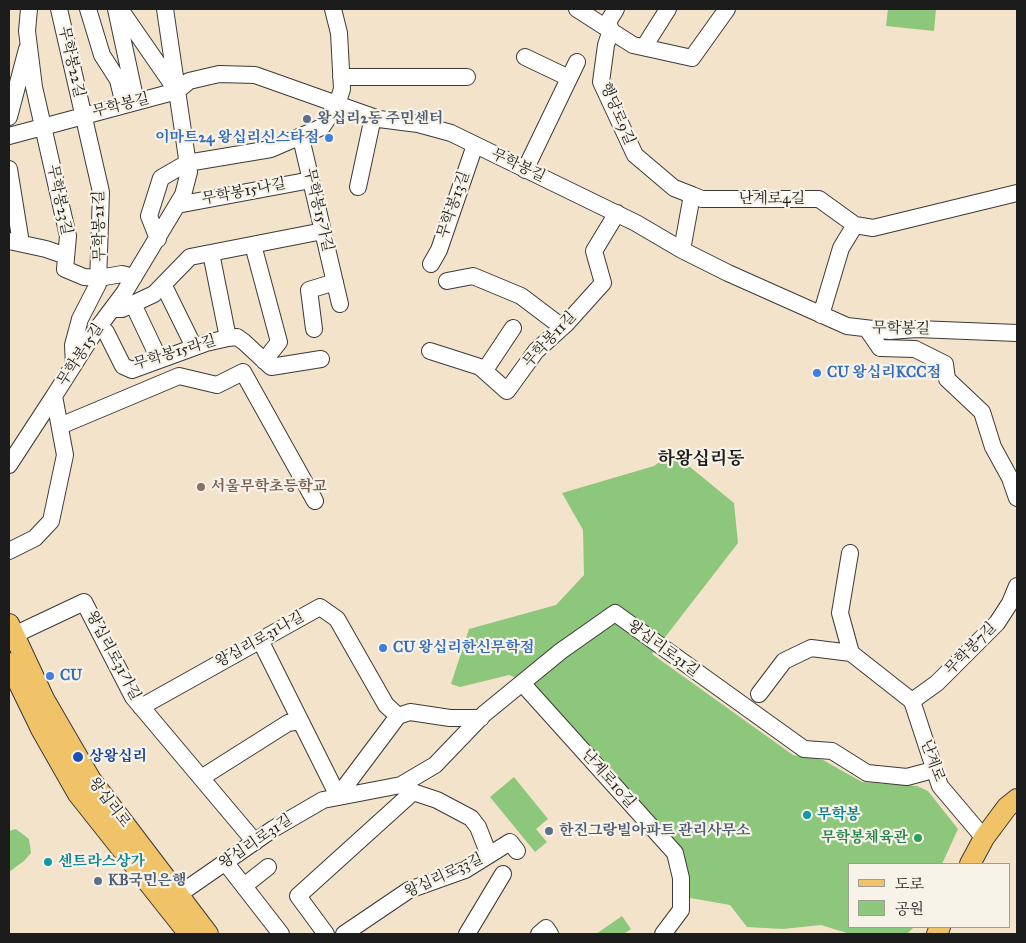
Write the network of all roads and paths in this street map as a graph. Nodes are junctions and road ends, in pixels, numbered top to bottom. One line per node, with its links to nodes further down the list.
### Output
1 (29, 9): 12 (street)
2 (59, 9): 22 (street, 무학봉22길)
3 (88, 9): 20 (street)
4 (118, 9): 19 (street); 20 (street)
5 (165, 9): 19 (street, 무학봉15길)
6 (333, 9): 16 (street)
7 (577, 9): 11 (street)
8 (616, 9): 11 (street, 행당로9길)
9 (668, 9): 13 (street)
10 (727, 9): 13 (street)
11 (611, 30): 13 (street); 35 (street, 행당로9길)
12 (28, 43): 23 (street); 25 (street, 무학봉23길)
13 (644, 47)
14 (525, 57): 18 (street)
15 (577, 62): 18 (street)
16 (341, 77): 17 (street); 21 (street)
17 (467, 77)
18 (569, 78): 31 (street)
19 (177, 91): 20 (street, 무학봉길); 21 (street, 무학봉길); 29 (street, 무학봉15길)
20 (130, 103): 22 (street, 무학봉길)
21 (337, 105): 24 (street, 무학봉길); 27 (street)
22 (83, 116): 25 (street, 무학봉길); 48 (street, 무학봉21길)
23 (9, 117)
24 (373, 117): 28 (street, 무학봉길); 33 (street)
25 (43, 126): 26 (street, 무학봉길); 45 (street, 무학봉23길)
26 (9, 136)
27 (301, 138): 29 (street); 32 (street, 무학봉15가길)
28 (475, 145): 31 (street, 무학봉길); 46 (street, 무학봉13길)
29 (187, 163): 36 (street, 무학봉15길); 40 (street)
30 (9, 169): 41 (street)
31 (525, 170): 37 (street, 무학봉길)
32 (311, 180): 36 (street, 무학봉15나길); 39 (street, 무학봉15가길)
33 (358, 186)
34 (1017, 193): 38 (street)
35 (692, 195): 38 (street, 난계로4길); 43 (street)
36 (177, 205): 40 (street, 무학봉15길)
37 (617, 213): 43 (street, 무학봉길); 57 (street, 무학봉11길)
38 (855, 225): 55 (street)
39 (323, 231): 42 (street); 50 (street, 무학봉15가길)
40 (158, 239): 47 (street, 무학봉15길)
41 (15, 242): 45 (street)
42 (253, 245): 44 (street); 67 (street)
43 (682, 250): 55 (street, 무학봉길)
44 (210, 253): 51 (street); 62 (street)
45 (66, 256): 48 (street, 무학봉23길)
46 (431, 264)
47 (134, 276): 48 (street, 무학봉21길); 54 (street, 무학봉15길)
48 (99, 278): 68 (street, 무학봉21길)
49 (447, 281): 57 (street)
50 (335, 282): 53 (street, 무학봉15가길); 59 (street)
51 (164, 286): 52 (street); 63 (street)
52 (132, 304): 54 (street); 66 (street)
53 (340, 304)
54 (112, 309): 56 (street, 무학봉15길)
55 (821, 315): 60 (street, 무학봉길)
56 (99, 326): 66 (street, 무학봉15라길); 68 (street, 무학봉15길)
57 (562, 327): 69 (street, 무학봉11길)
58 (513, 328): 69 (street)
59 (314, 329)
60 (867, 329): 61 (street, 무학봉길); 73 (street)
61 (1017, 333)
62 (228, 338): 63 (street, 무학봉15라길); 67 (street, 무학봉15라길)
63 (194, 348): 66 (street, 무학봉15라길)
64 (430, 351): 69 (street, 무학봉11길)
65 (321, 359): 67 (street)
66 (159, 360)
67 (264, 361)
68 (74, 365): 70 (street, 무학봉15길)
69 (485, 370)
70 (54, 396): 71 (street, 무학봉15길); 72 (street)
71 (60, 426): 74 (street); 75 (street, 무학봉15길)
72 (9, 465)
73 (1017, 498)
74 (315, 501)
75 (9, 551)
76 (850, 553): 81 (street)
77 (1017, 586): 86 (street, 무학봉7길)
78 (84, 602): 79 (street, 왕십리로); 88 (street, 왕십리로31가길)
79 (12, 637): 92 (main road, 왕십리로)
80 (260, 640): 88 (street, 왕십리로31나길); 89 (street, 왕십리로31나길); 91 (street)
81 (851, 653): 85 (street); 86 (street)
82 (9, 663): 87 (main road, 왕십리로)
83 (522, 683): 90 (street, 왕십리로31길); 93 (street, 왕십리로31길); 114 (street, 난계로10길)
84 (9, 687): 87 (main road)
85 (759, 694)
86 (912, 701): 93 (street, 난계로)
87 (30, 706): 92 (main road, 왕십리로)
88 (140, 706): 94 (street, 왕십리로31가길)
89 (398, 716): 90 (street); 96 (street)
90 (481, 718): 95 (street, 왕십리로31길)
91 (300, 721): 94 (street); 96 (street)
92 (53, 732): 107 (main road, 왕십리로)
93 (933, 770): 98 (street, 난계로)
94 (201, 778): 99 (street, 왕십리로31가길)
95 (407, 789): 96 (street, 왕십리로31길); 101 (street); 111 (street)
96 (338, 796): 99 (street, 왕십리로31길)
97 (1017, 799): 98 (main road)
98 (984, 838): 103 (main road)
99 (255, 842): 102 (street, 왕십리로31길)
100 (517, 851): 101 (street, 왕십리로33길)
101 (489, 855): 112 (street, 왕십리로33길)
102 (225, 862): 106 (street); 107 (street, 왕십리로31길)
103 (971, 863)
104 (268, 867): 106 (street)
105 (503, 874): 113 (street)
106 (244, 886): 110 (street)
107 (181, 907): 108 (main road, 왕십리로); 109 (main road, 왕십리로)
108 (189, 934)
109 (208, 934)
110 (281, 934)
111 (326, 934)
112 (344, 934)
113 (467, 934)
114 (663, 934)

